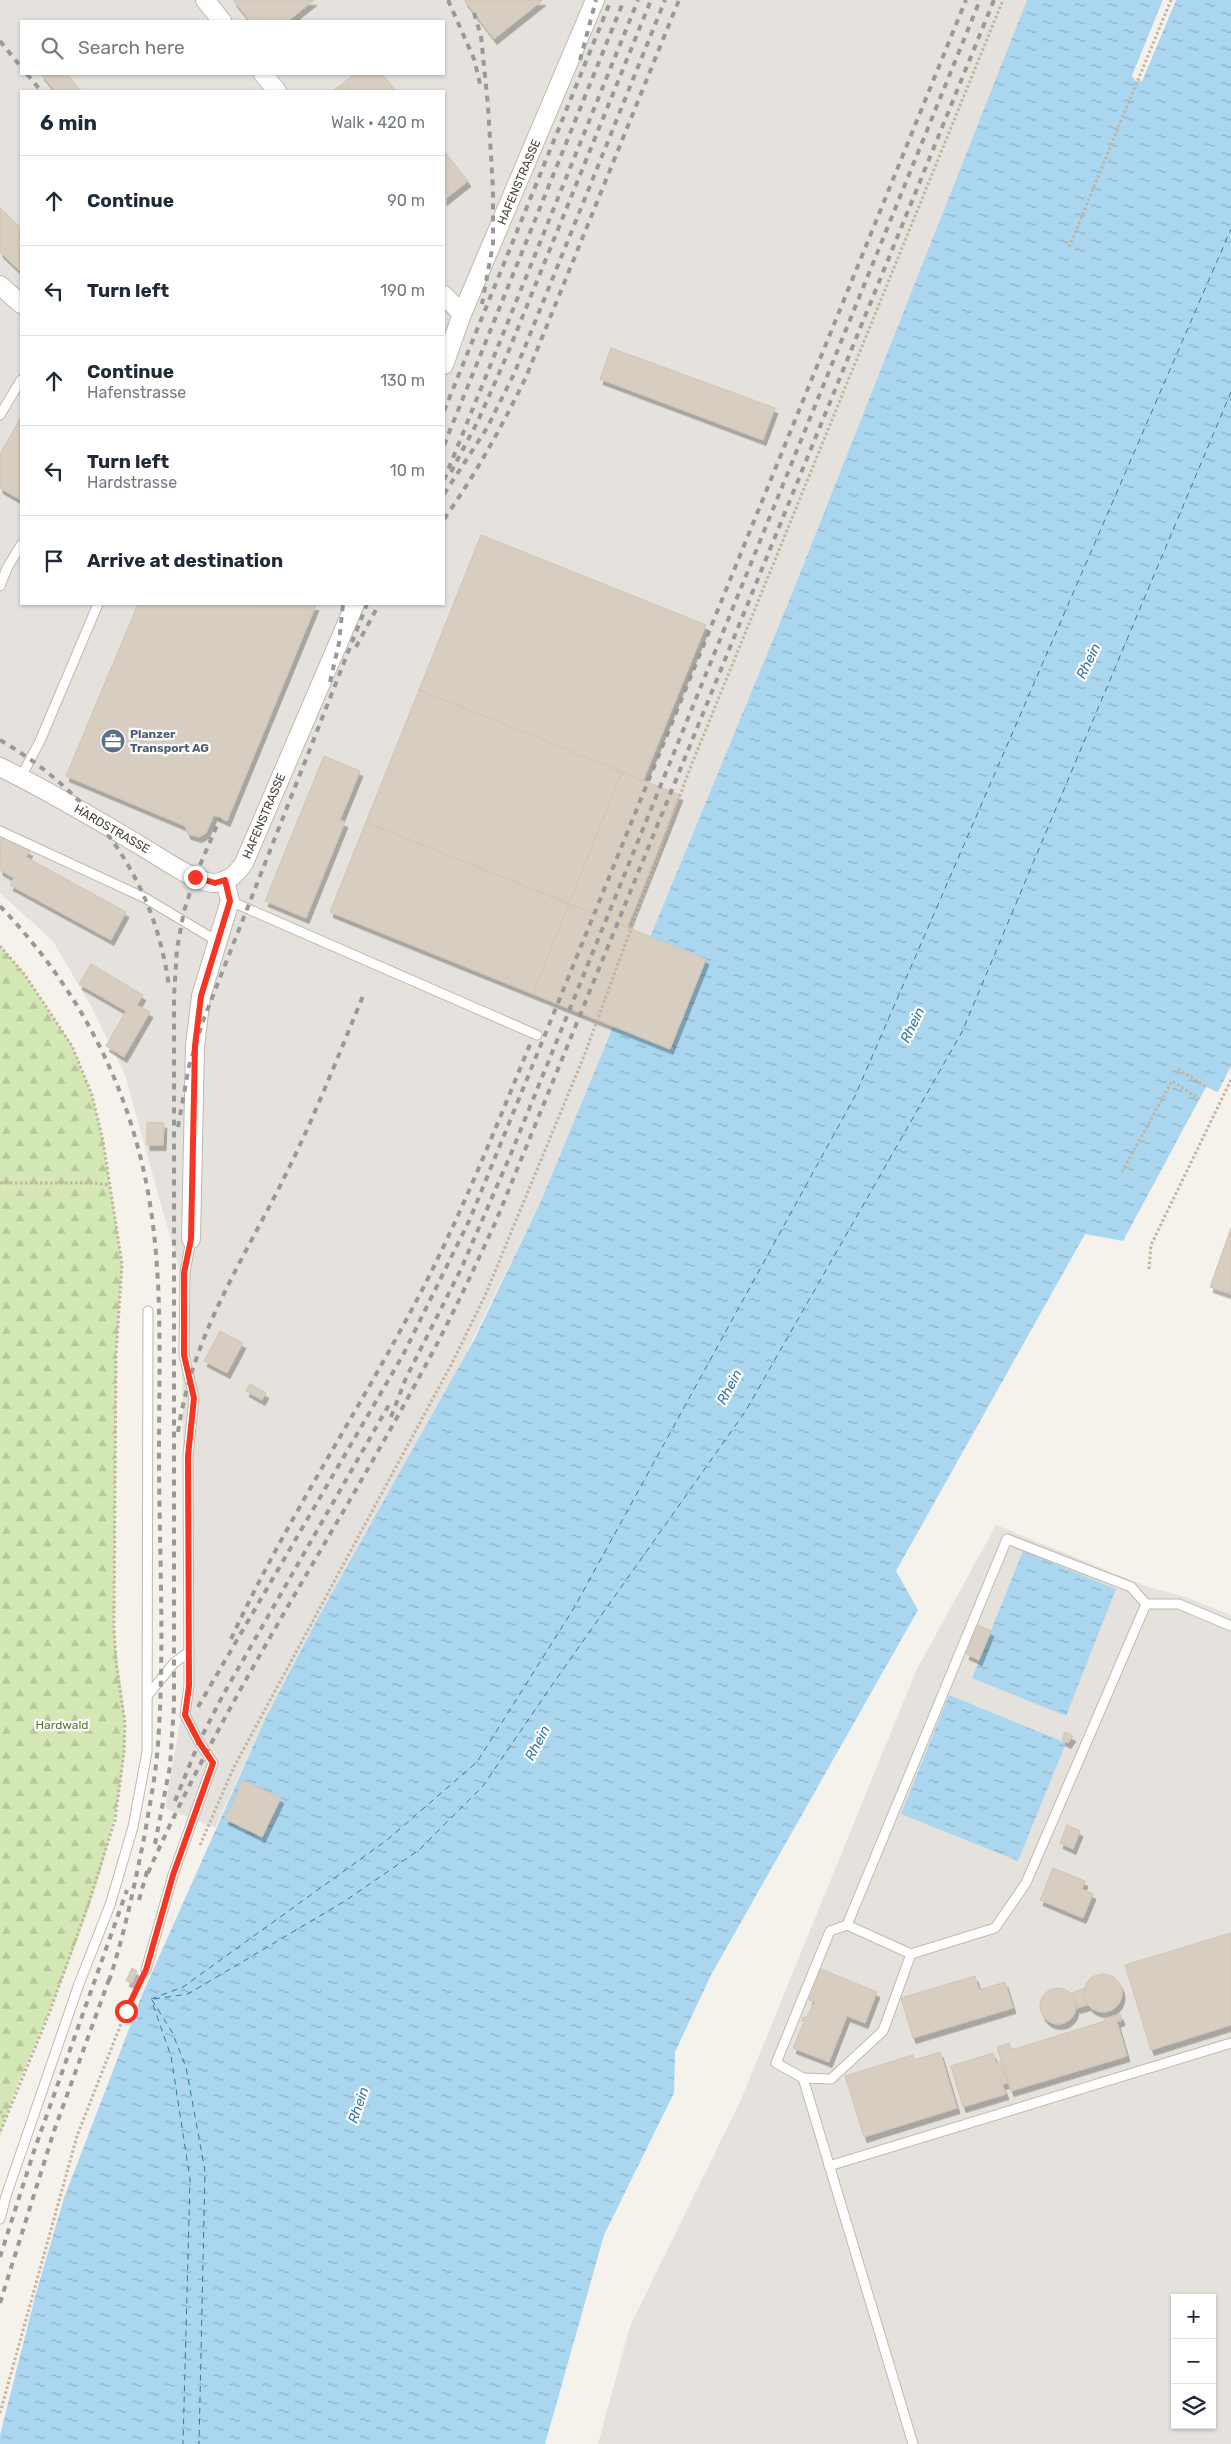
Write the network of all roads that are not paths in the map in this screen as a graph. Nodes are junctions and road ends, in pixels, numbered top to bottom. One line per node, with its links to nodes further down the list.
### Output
1 (205, 0): 3 (street)
2 (595, 0): 9 (street, HAFENSTRASSE)
3 (221, 20)
4 (264, 75): 5 (street)
5 (276, 90)
6 (0, 285): 8 (street)
7 (445, 296): 9 (street)
8 (20, 303)
9 (462, 314): 10 (street, HAFENSTRASSE)
10 (445, 362)
11 (20, 382): 12 (lane)
12 (0, 415)
13 (20, 547): 14 (lane)
14 (0, 586)
15 (98, 605): 18 (lane)
16 (355, 605): 20 (street, HAFENSTRASSE)
17 (0, 767): 18 (street, HARDSTRASSE)
18 (21, 777): 20 (street, HARDSTRASSE)
19 (0, 832): 22 (lane)
20 (225, 880): 21 (street)
21 (230, 901): 22 (street); 23 (lane)
22 (217, 941): 24 (street)
23 (537, 1035)
24 (191, 1239): 28 (lane)
25 (148, 1311): 29 (lane)
26 (1146, 1604): 27 (lane); 30 (lane); 31 (lane)
27 (1231, 1626)
28 (189, 1652): 29 (lane); 32 (lane)
29 (148, 1696): 36 (lane)
30 (847, 1924): 31 (lane); 34 (lane)
31 (911, 1954): 34 (lane)
32 (146, 1970)
33 (1231, 2043): 35 (lane)
34 (803, 2078): 35 (lane)
35 (829, 2166): 37 (lane)
36 (0, 2218)
37 (913, 2444)

